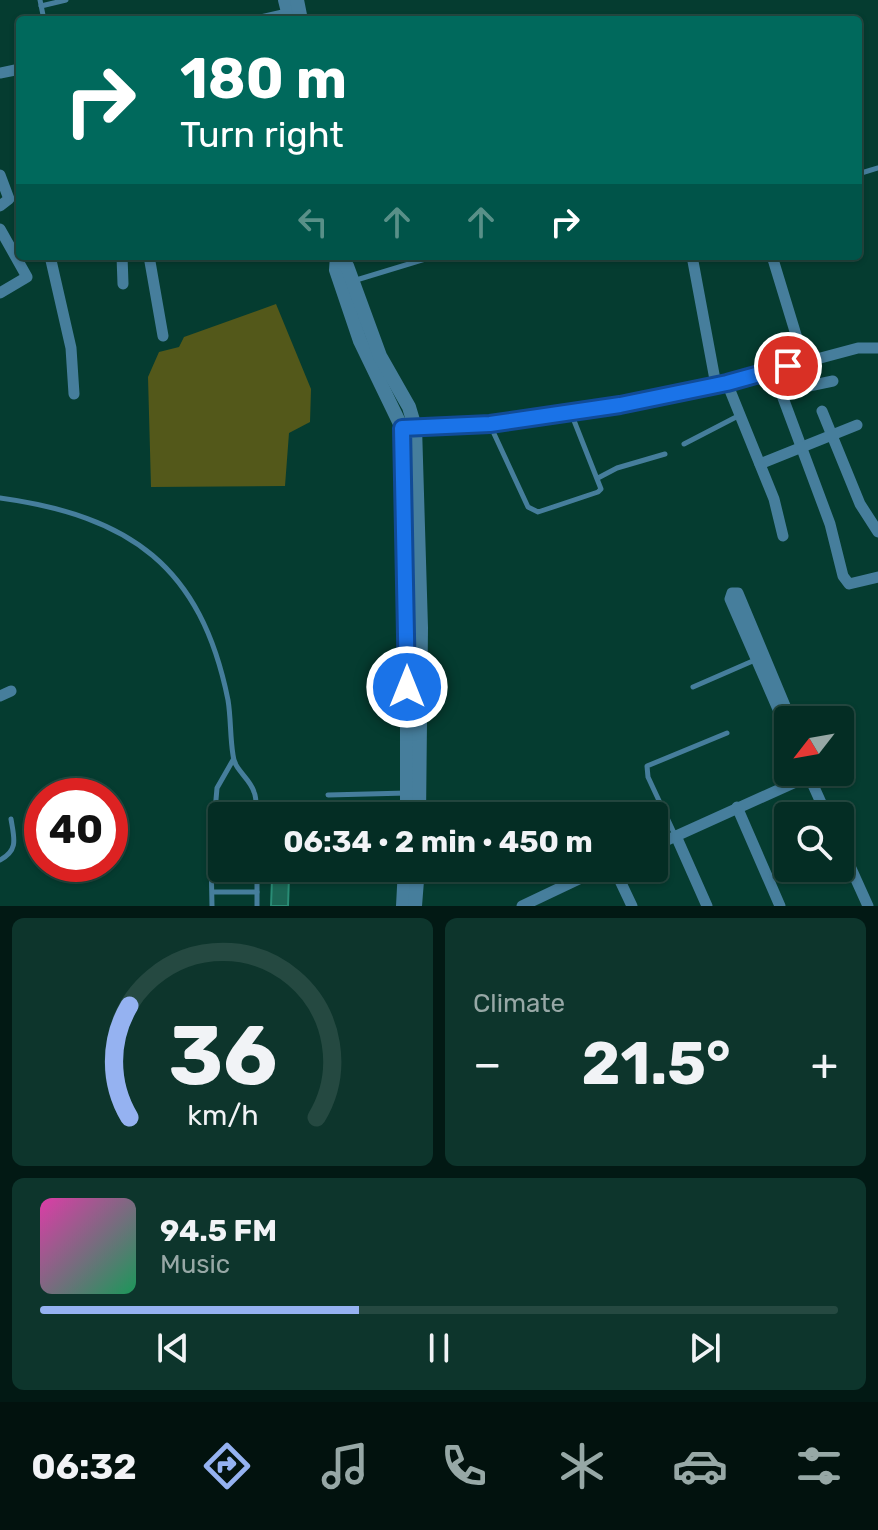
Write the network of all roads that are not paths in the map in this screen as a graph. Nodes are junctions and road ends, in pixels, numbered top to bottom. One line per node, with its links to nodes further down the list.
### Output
1 (66, 0): 2 (lane)
2 (41, 3)
3 (0, 175): 4 (street)
4 (10, 201)
5 (0, 229): 6 (street)
6 (16, 257)
7 (17, 260): 20 (street)
8 (51, 260): 28 (street)
9 (122, 260): 19 (street)
10 (150, 260): 21 (street)
11 (337, 260): 34 (street)
12 (340, 260): 18 (street)
13 (403, 260): 17 (lane)
14 (422, 260): 17 (lane)
15 (693, 260): 26 (street)
16 (773, 260): 23 (street)
17 (405, 265): 18 (lane)
18 (352, 281): 34 (street)
19 (123, 284)
20 (0, 293)
21 (163, 336)
22 (878, 348): 23 (street)
23 (804, 361): 24 (street)
24 (773, 371): 26 (street); 27 (street)
25 (833, 381): 27 (street)
26 (721, 384): 30 (street); 31 (street)
27 (780, 392): 37 (street)
28 (74, 394)
29 (822, 411): 35 (street)
30 (571, 412): 32 (street); 40 (lane)
31 (740, 415): 36 (lane); 39 (street)
32 (490, 424): 34 (street); 40 (lane)
33 (857, 425): 35 (street)
34 (409, 427): 52 (street); 57 (street)
35 (831, 434): 37 (street); 42 (street)
36 (684, 444)
37 (800, 446): 39 (street); 44 (street)
38 (665, 454): 40 (lane)
39 (760, 464): 43 (street)
40 (598, 478)
41 (0, 498): 50 (lane)
42 (878, 532)
43 (783, 536)
44 (878, 577)
45 (760, 657): 45 (street); 46 (lane); 47 (street); 48 (street)
46 (693, 687)
47 (778, 706)
48 (784, 706)
49 (727, 733): 60 (lane)
50 (233, 760): 54 (lane); 55 (lane)
51 (782, 786): 58 (street)
52 (408, 793): 53 (lane); 56 (street)
53 (328, 795)
54 (216, 802)
55 (255, 802)
56 (408, 802)
57 (419, 802)
58 (737, 807): 60 (street); 79 (street)
59 (11, 819): 62 (lane)
60 (676, 836): 61 (street); 78 (street)
61 (668, 840)
62 (0, 860)
63 (854, 875): 80 (street)
64 (212, 882): 70 (lane)
65 (257, 882): 71 (lane)
66 (404, 882): 74 (street)
67 (417, 882): 75 (street)
68 (573, 882): 76 (street)
69 (621, 882): 77 (street)
70 (213, 892): 71 (lane); 72 (lane)
71 (257, 892): 73 (lane)
72 (212, 906)
73 (257, 906)
74 (403, 906)
75 (415, 906)
76 (522, 906)
77 (632, 906)
78 (707, 906)
79 (780, 906)
80 (868, 906)

